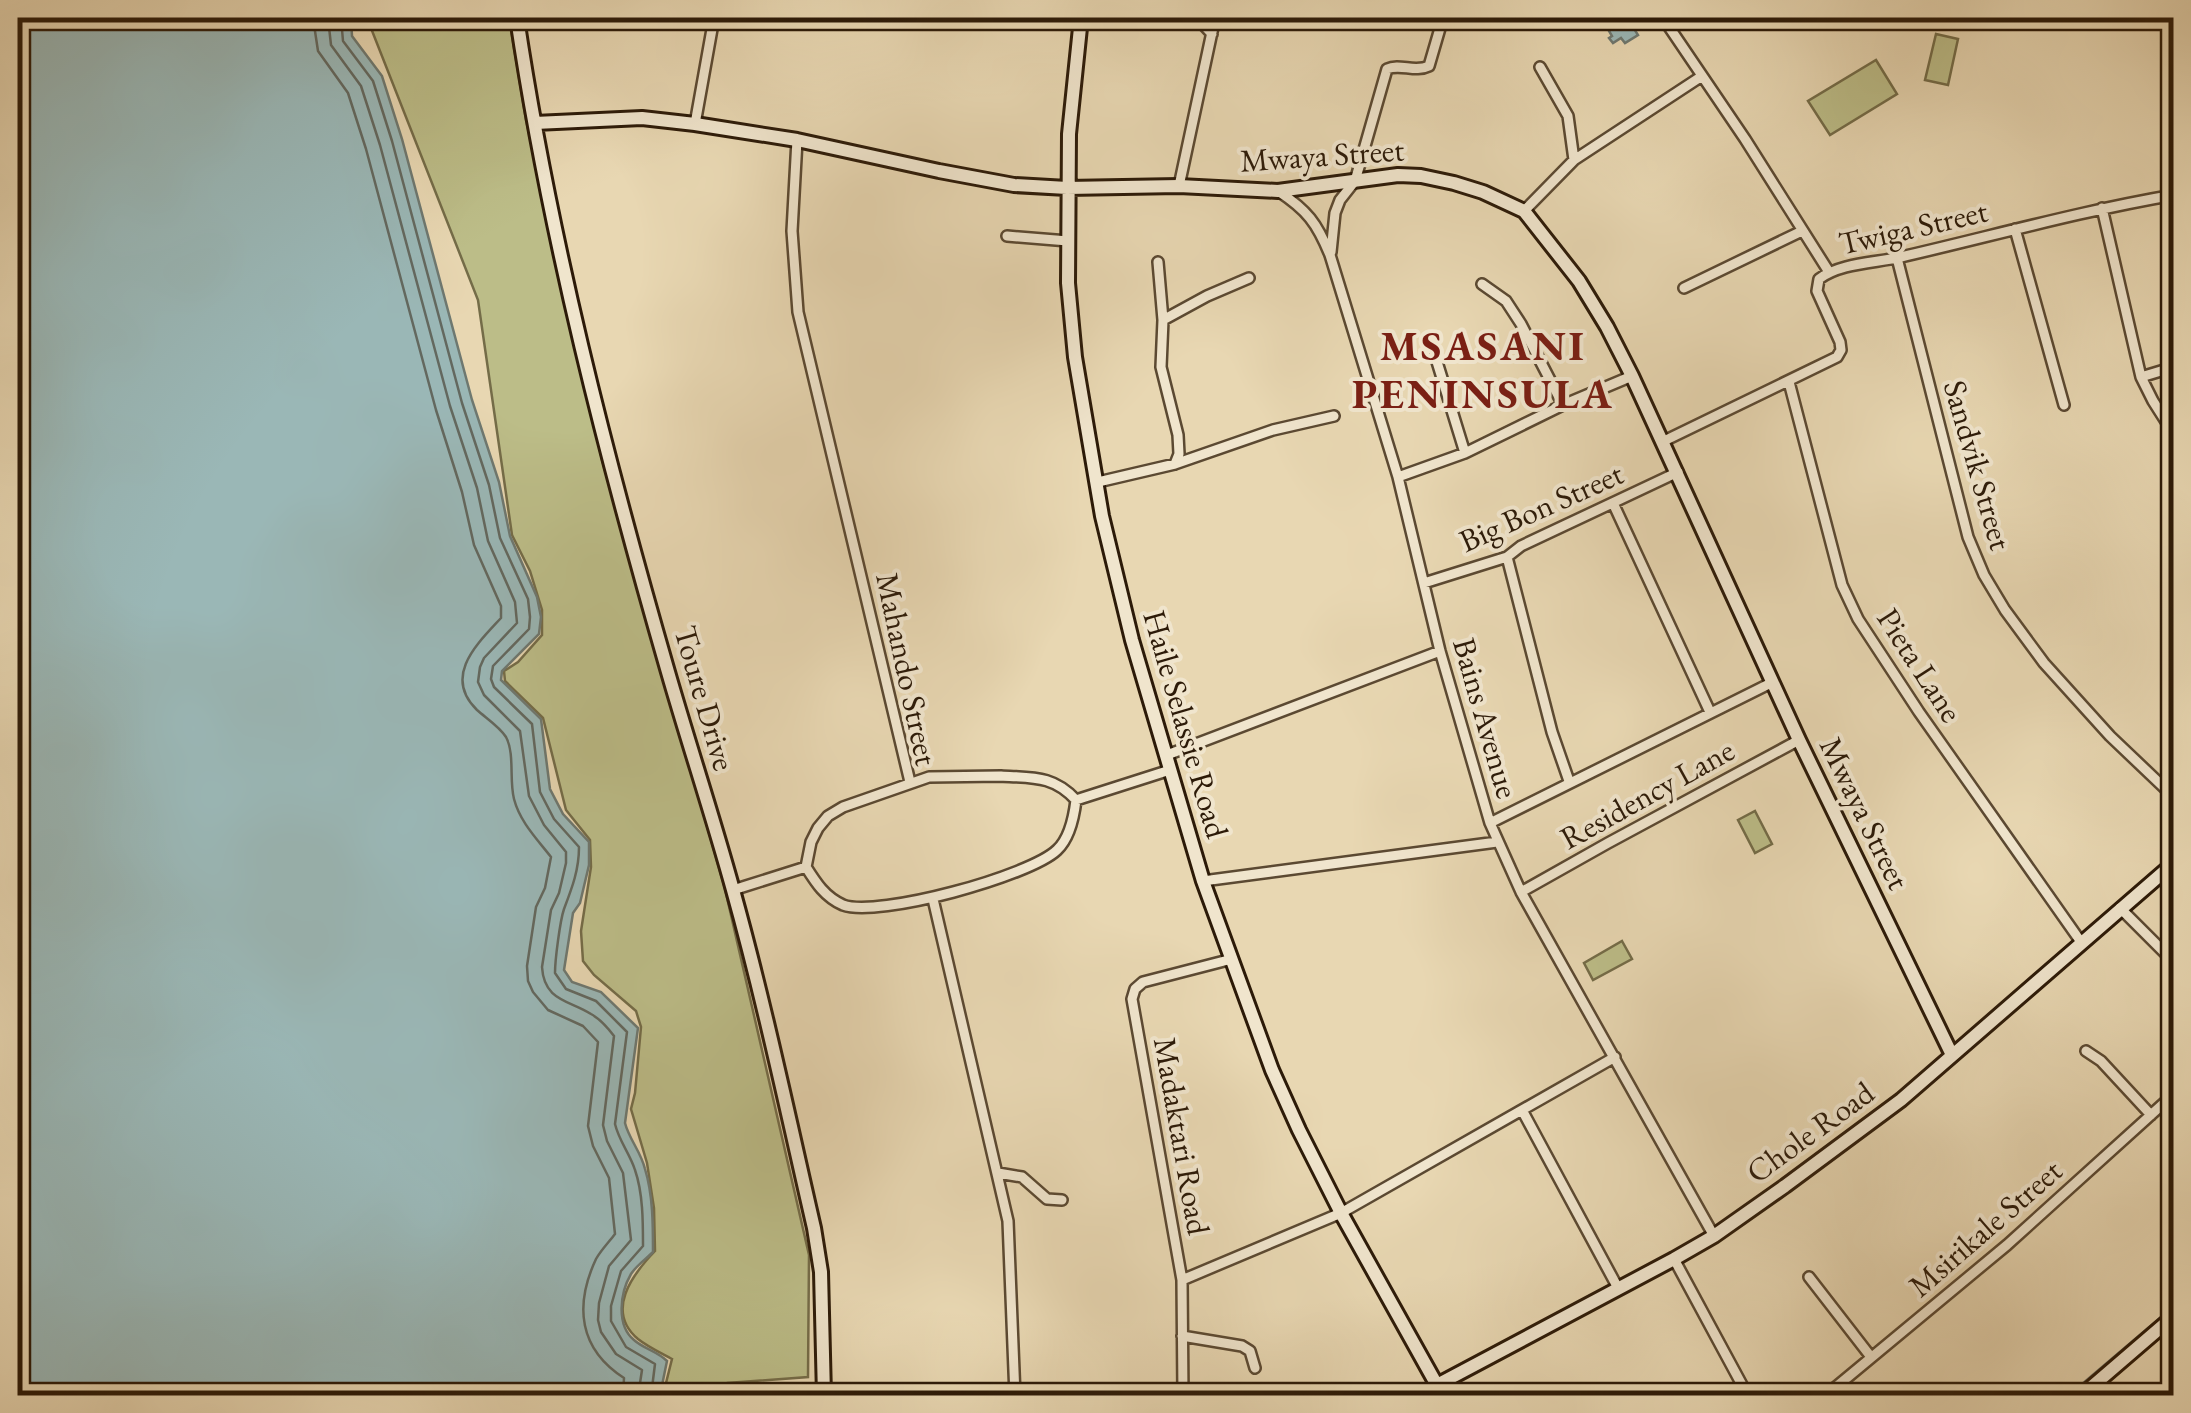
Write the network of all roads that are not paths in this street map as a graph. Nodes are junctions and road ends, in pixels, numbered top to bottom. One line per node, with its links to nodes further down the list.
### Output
1 (517, 18): 11 (street, Toure Drive)
2 (714, 18): 12 (street)
3 (1081, 18): 17 (street, Haile Selassie Road)
4 (1198, 18): 8 (street)
5 (1215, 18): 8 (street)
6 (1443, 18): 15 (street)
7 (1663, 18): 10 (street)
8 (1212, 34): 16 (street)
9 (1540, 67): 14 (street)
10 (1702, 76): 14 (street); 23 (street)
11 (534, 123): 12 (street, Mwaya Street); 66 (street, Toure Drive)
12 (695, 124): 13 (street, Mwaya Street)
13 (797, 140): 17 (street, Mwaya Street); 58 (street, Mahando Street)
14 (1574, 160): 21 (street)
15 (1355, 181): 18 (street, Mwaya Street); 21 (street, Mwaya Street); 26 (street)
16 (1180, 186): 17 (street, Mwaya Street); 18 (street, Mwaya Street)
17 (1067, 188): 25 (street, Haile Selassie Road)
18 (1278, 191): 26 (street, Bains Avenue)
19 (2174, 195): 20 (street, Twiga Street)
20 (2102, 208): 22 (street, Twiga Street); 37 (street)
21 (1524, 212): 36 (street, Mwaya Street)
22 (2016, 229): 27 (street, Twiga Street); 40 (street)
23 (1802, 231): 29 (street); 32 (street)
24 (1006, 236): 25 (street)
25 (1068, 241): 48 (street, Haile Selassie Road)
26 (1330, 255): 47 (street, Bains Avenue)
27 (1897, 258): 29 (street, Twiga Street); 59 (street, Sandvik Street)
28 (1158, 262): 33 (street)
29 (1829, 272): 38 (street, Twiga Street)
30 (1249, 278): 33 (street)
31 (1482, 284): 39 (street)
32 (1684, 288)
33 (1162, 320): 45 (street)
34 (1430, 339): 44 (street)
35 (2174, 366): 37 (street)
36 (1632, 376): 39 (street); 43 (street, Mwaya Street)
37 (2141, 376): 42 (street)
38 (1789, 382): 43 (street, Twiga Street); 70 (street, Pieta Lane)
39 (1563, 405): 44 (street)
40 (2064, 405)
41 (1334, 416): 45 (street)
42 (2174, 434)
43 (1664, 441): 46 (street, Mwaya Street)
44 (1465, 453): 47 (street)
45 (1175, 464): 48 (street)
46 (1678, 472): 49 (street, Big Bon Street); 53 (street, Mwaya Street)
47 (1398, 477): 51 (street, Bains Avenue)
48 (1098, 482): 56 (street, Haile Selassie Road)
49 (1612, 503): 50 (street, Big Bon Street); 54 (street)
50 (1508, 557): 51 (street, Big Bon Street); 57 (street)
51 (1424, 583): 52 (street, Bains Avenue)
52 (1440, 651): 56 (street); 61 (street, Bains Avenue)
53 (1772, 682): 54 (street); 55 (street, Mwaya Street)
54 (1710, 712): 57 (street)
55 (1798, 740): 67 (street, Residency Lane); 74 (street, Mwaya Street)
56 (1168, 762): 60 (street); 65 (street, Haile Selassie Road)
57 (1570, 781): 61 (street)
58 (910, 782): 60 (street); 64 (street, Mahando Street)
59 (2174, 797)
60 (1076, 800): 68 (street)
61 (1490, 823): 62 (street, Bains Avenue)
62 (1497, 842): 65 (street); 67 (street, Bains Avenue)
63 (2174, 863): 69 (street, Chole Road)
64 (806, 867): 66 (street); 68 (street)
65 (1204, 881): 71 (street, Haile Selassie Road)
66 (734, 890): 92 (street, Toure Drive)
67 (1521, 892): 75 (street, Bains Avenue)
68 (933, 898): 79 (street)
69 (2120, 908): 70 (street, Chole Road); 72 (street)
70 (2081, 942): 74 (street, Chole Road)
71 (1232, 959): 81 (street, Haile Selassie Road); 85 (street, Madaktari Road)
72 (2174, 962)
73 (2086, 1051): 78 (street)
74 (1952, 1055): 82 (street, Chole Road)
75 (1615, 1058): 77 (street); 82 (street, Bains Avenue)
76 (2174, 1094): 78 (street, Msirikale Street)
77 (1522, 1110): 81 (street); 86 (street)
78 (2151, 1115): 89 (street, Msirikale Street)
79 (998, 1174): 80 (street); 93 (street)
80 (1062, 1200)
81 (1340, 1213): 85 (street); 91 (street, Haile Selassie Road)
82 (1714, 1236): 83 (street, Chole Road)
83 (1674, 1259): 86 (street, Chole Road); 95 (street)
84 (1809, 1277): 89 (street)
85 (1182, 1280): 88 (street, Madaktari Road)
86 (1618, 1288): 91 (street, Chole Road)
87 (2174, 1316): 97 (street)
88 (1182, 1336): 90 (street); 94 (street, Madaktari Road)
89 (1871, 1357): 96 (street, Msirikale Street)
90 (1255, 1368)
91 (1440, 1390)
92 (824, 1396)
93 (1015, 1396)
94 (1183, 1396)
95 (1748, 1396)
96 (1825, 1396)
97 (2081, 1396)

